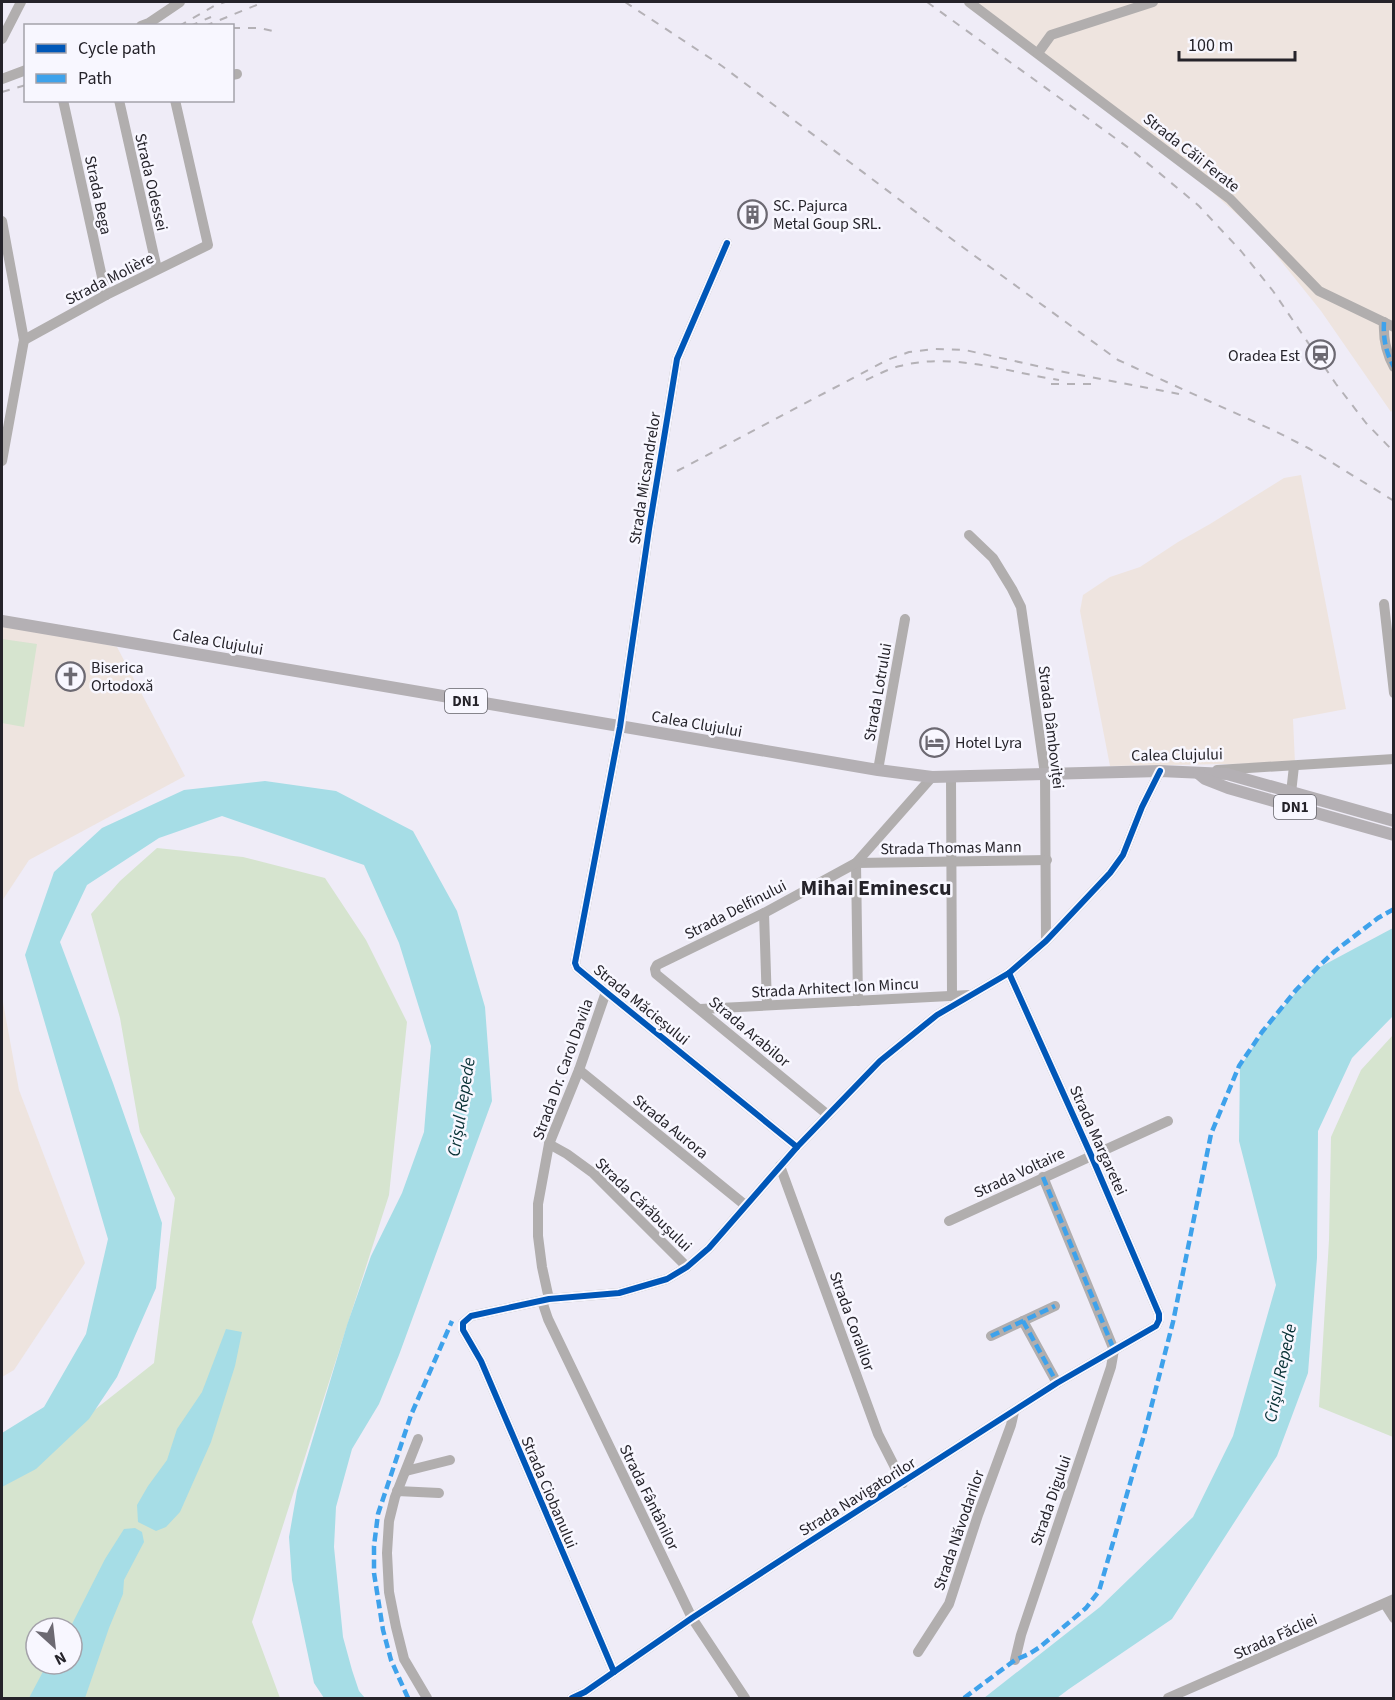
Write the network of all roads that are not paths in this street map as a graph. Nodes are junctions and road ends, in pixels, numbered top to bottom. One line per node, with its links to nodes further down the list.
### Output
1 (21, 2): 6 (street)
2 (180, 2): 5 (street)
3 (969, 2): 7 (street, Strada Căii Ferate)
4 (1153, 2): 7 (street)
5 (144, 24)
6 (2, 39)
7 (1038, 53): 17 (street, Strada Căii Ferate)
8 (24, 71): 9 (street)
9 (2, 79)
10 (63, 102): 16 (street, Strada Bega)
11 (119, 102): 15 (street, Strada Odessei)
12 (175, 102): 15 (street, Strada Molière)
13 (2, 221): 18 (street)
14 (727, 243): 26 (street, Strada Micsandrelor)
15 (157, 269): 16 (street, Strada Molière)
16 (106, 295): 18 (street, Strada Molière)
17 (1389, 325): 19 (street)
18 (24, 340): 20 (street)
19 (1394, 367)
20 (2, 461)
21 (969, 535): 32 (street, Strada Dâmboviței)
22 (1384, 604): 25 (street)
23 (905, 619): 29 (street, Strada Lotrului)
24 (2, 621): 26 (main road, Calea Clujului / DN1)
25 (1394, 693)
26 (621, 727): 29 (main road, Calea Clujului / DN1); 47 (street, Strada Măcieșului)
27 (1394, 759): 28 (street, Calea Clujului)
28 (1294, 766): 31 (street, Calea Clujului); 36 (street)
29 (878, 770): 33 (main road, Calea Clujului / DN1)
30 (1160, 771): 31 (main road, Calea Clujului / DN1); 32 (main road, Calea Clujului / DN1); 44 (street)
31 (1198, 773): 35 (main road, DN1); 36 (main road, DN1)
32 (1045, 774): 34 (main road, Calea Clujului / DN1); 40 (street, Strada Dâmboviței)
33 (932, 777): 34 (main road, Calea Clujului / DN1); 41 (street, Strada Delfinului)
34 (951, 777): 42 (street)
35 (1228, 788): 36 (main road); 37 (main road, DN1)
36 (1291, 793): 37 (main road, DN1)
37 (1307, 804): 38 (main road, DN1); 39 (main road, DN1)
38 (1394, 821)
39 (1394, 835)
40 (1047, 860): 42 (street, Strada Thomas Mann); 44 (street, Strada Dâmboviței)
41 (856, 863): 42 (street, Strada Thomas Mann); 43 (street, Strada Delfinului); 50 (street)
42 (951, 863): 49 (street)
43 (764, 913): 45 (street, Strada Delfinului); 51 (street)
44 (1046, 941): 46 (street)
45 (655, 969): 52 (street, Strada Arabilor)
46 (1008, 973): 48 (street); 58 (street, Strada Margaretei)
47 (606, 992): 53 (street, Strada Dr. Carol Davila); 57 (street, Strada Măcieșului)
48 (972, 995): 49 (street, Strada Arhitect Ion Mincu); 54 (street)
49 (952, 996): 50 (street, Strada Arhitect Ion Mincu)
50 (858, 1001): 51 (street, Strada Arhitect Ion Mincu)
51 (767, 1005): 52 (street, Strada Arhitect Ion Mincu)
52 (700, 1009): 54 (street, Strada Arabilor)
53 (579, 1071): 56 (street, Strada Dr. Carol Davila); 61 (street, Strada Aurora)
54 (828, 1115): 57 (street)
55 (1168, 1121): 58 (street, Strada Voltaire)
56 (549, 1144): 63 (street, Strada Cărăbușului); 64 (street, Strada Dr. Carol Davila)
57 (796, 1147): 59 (street)
58 (1091, 1155): 60 (street, Strada Voltaire); 66 (street, Strada Margaretei)
59 (780, 1166): 61 (street); 75 (street, Strada Coralilor)
60 (1043, 1177): 62 (street, Strada Voltaire); 69 (street)
61 (745, 1205): 63 (street)
62 (949, 1221)
63 (687, 1267): 64 (street)
64 (546, 1300): 79 (street, Strada Fântânilor); 83 (street, Strada Ciobanului)
65 (1055, 1306): 67 (street)
66 (1159, 1320): 69 (street, Strada Navigatorilor)
67 (1023, 1321): 68 (street); 70 (street)
68 (991, 1336)
69 (1114, 1350): 70 (street, Strada Navigatorilor); 82 (street, Strada Digului)
70 (1058, 1383): 71 (street, Strada Navigatorilor)
71 (1014, 1412): 75 (street, Strada Navigatorilor); 81 (street, Strada Năvodarilor)
72 (418, 1439): 74 (street)
73 (450, 1460): 74 (street)
74 (406, 1471): 76 (street)
75 (903, 1483): 79 (street, Strada Navigatorilor)
76 (398, 1491): 77 (street); 85 (street)
77 (439, 1493)
78 (1389, 1601): 80 (street); 88 (street, Strada Făcliei)
79 (692, 1618): 83 (street, Strada Navigatorilor); 87 (street, Strada Fântânilor)
80 (1394, 1618)
81 (918, 1652)
82 (1015, 1659)
83 (614, 1672): 84 (street, Strada Navigatorilor)
84 (587, 1695): 86 (street, Strada Navigatorilor)
85 (427, 1698)
86 (572, 1698)
87 (745, 1698)
88 (1168, 1698)

